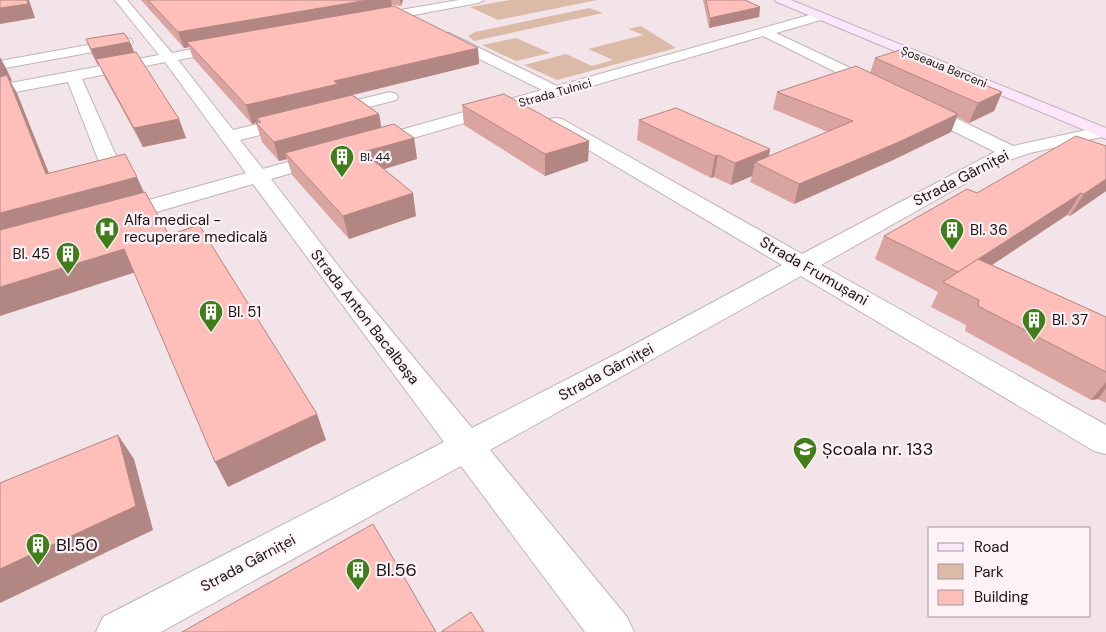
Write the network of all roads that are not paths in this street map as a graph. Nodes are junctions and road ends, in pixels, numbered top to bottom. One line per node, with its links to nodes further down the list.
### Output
1 (122, 0): 13 (street, Strada Anton Bacalbașa)
2 (478, 0): 6 (street)
3 (781, 0): 7 (main road, Șoseaua Berceni)
4 (805, 0): 16 (main road, Șoseaua Berceni)
5 (385, 4): 6 (street)
6 (402, 13): 8 (street); 9 (street)
7 (820, 16): 11 (street, Strada Tulnici); 18 (main road, Șoseaua Berceni)
8 (357, 21)
9 (418, 22)
10 (435, 31): 19 (street)
11 (764, 32): 19 (street, Strada Tulnici); 24 (street)
12 (243, 43): 13 (street)
13 (160, 47): 14 (street); 15 (street); 23 (street, Strada Anton Bacalbașa)
14 (0, 65)
15 (73, 76): 17 (street); 25 (street)
16 (1024, 86): 18 (main road); 22 (main road, Șoseaua Berceni)
17 (0, 90)
18 (1001, 91): 22 (main road, Șoseaua Berceni)
19 (557, 92): 21 (street, Strada Tulnici)
20 (390, 97): 23 (street)
21 (520, 102): 26 (street, Strada Tulnici); 28 (street, Strada Frumușani)
22 (1101, 127): 24 (street, Strada Gârniței)
23 (228, 137): 26 (street, Strada Anton Bacalbașa)
24 (1010, 152): 28 (street, Strada Gârniței)
25 (111, 167)
26 (258, 176): 27 (street, Strada Tulnici); 30 (street, Strada Anton Bacalbașa)
27 (105, 219)
28 (802, 264): 29 (street, Strada Frumușani); 30 (street, Strada Gârniței)
29 (1106, 441)
30 (466, 447): 31 (street, Strada Gârniței); 32 (street, Strada Anton Bacalbașa)
31 (118, 632)
32 (612, 632)

